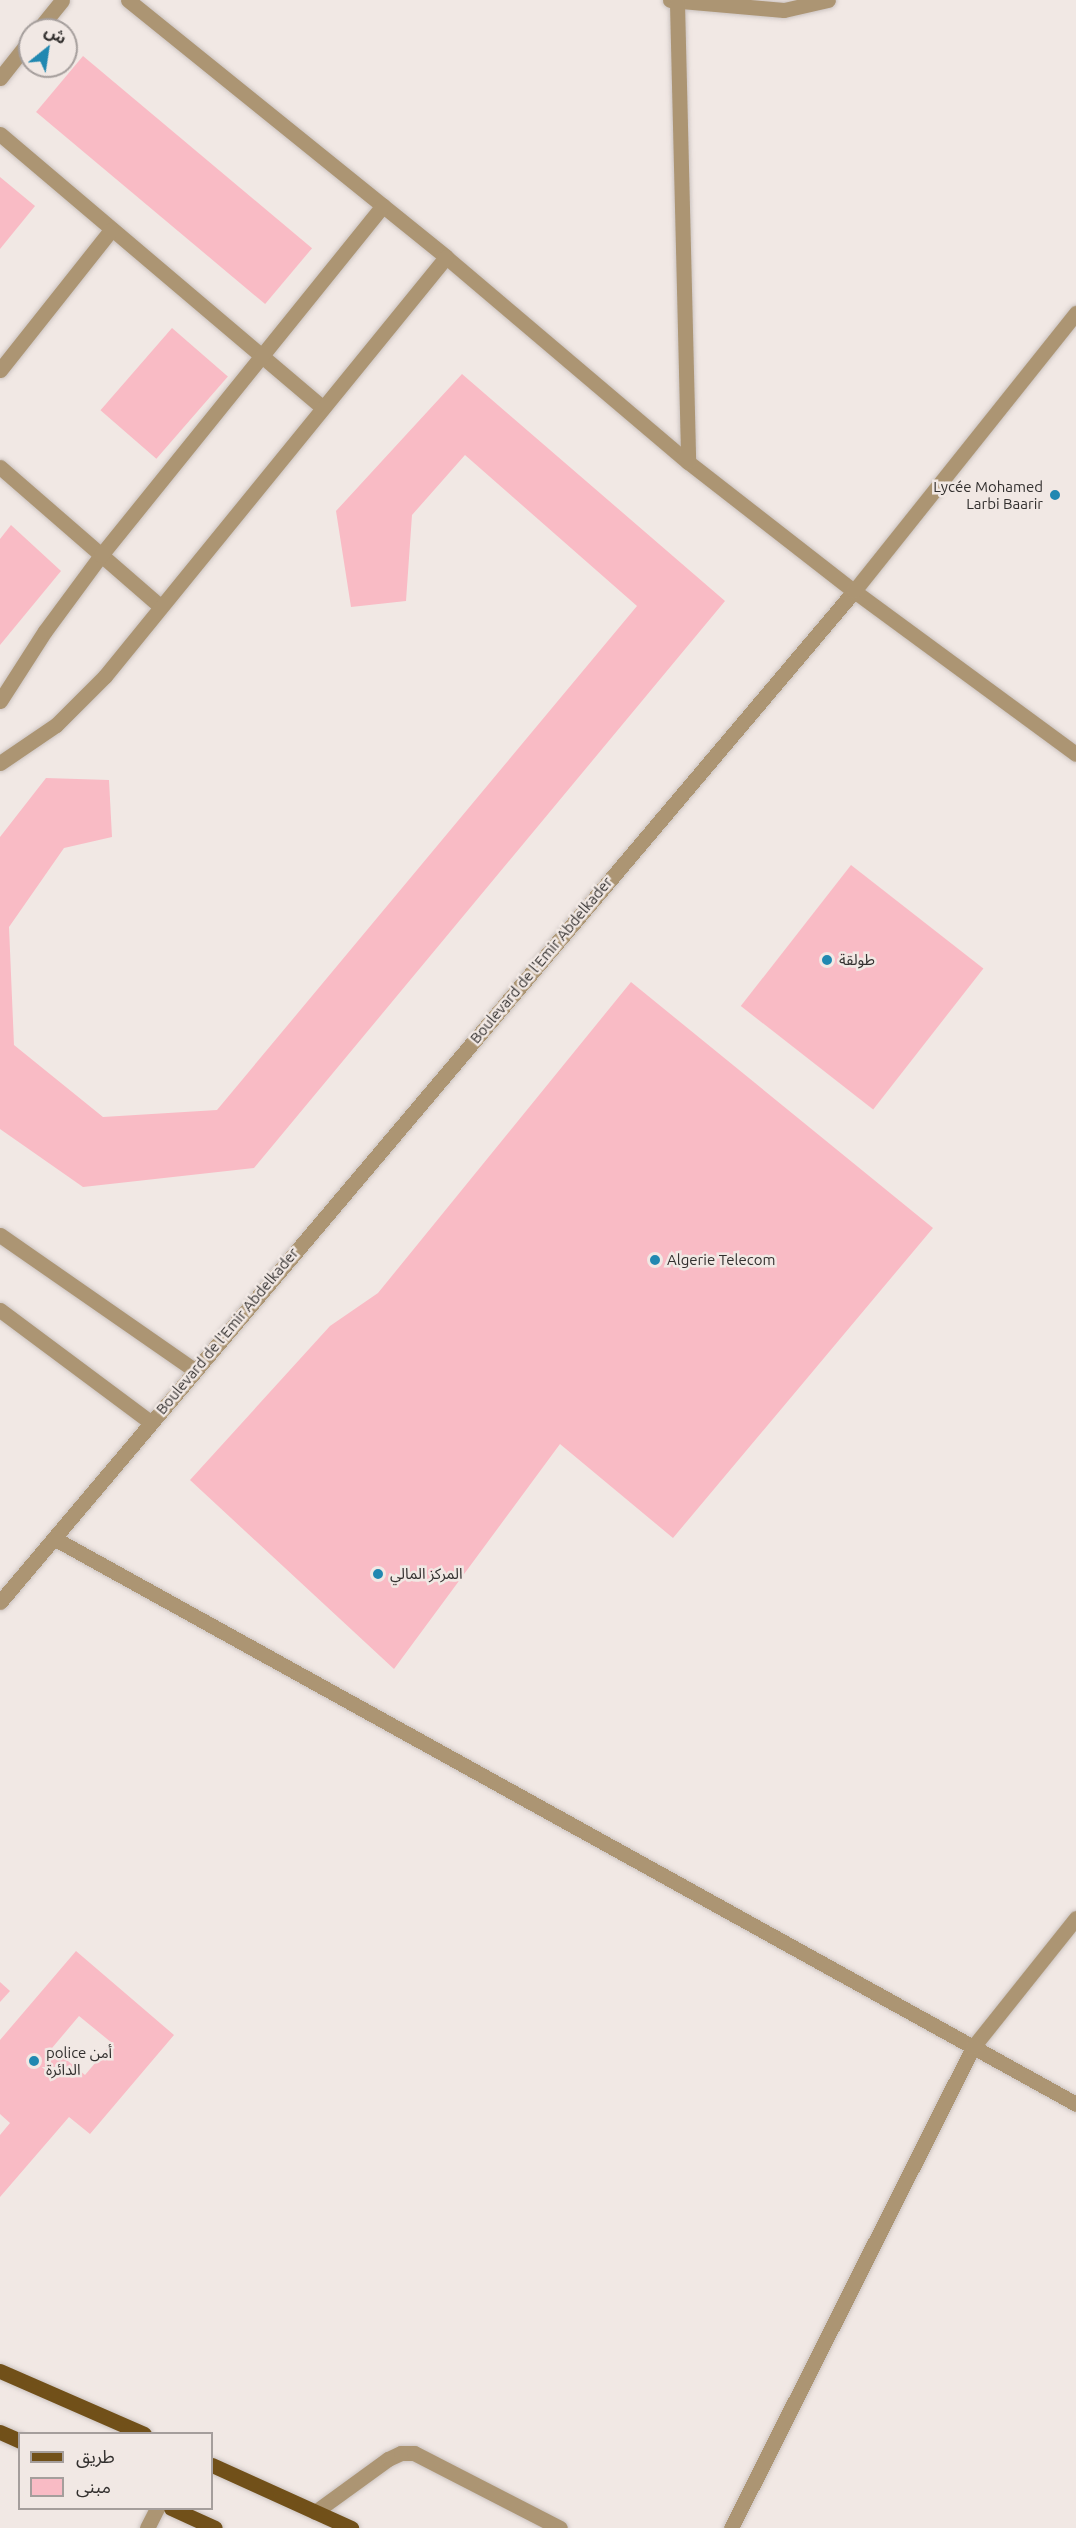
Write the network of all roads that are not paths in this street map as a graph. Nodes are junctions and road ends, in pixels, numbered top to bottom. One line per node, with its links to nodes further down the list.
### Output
1 (62, 0): 5 (street)
2 (128, 0): 9 (street)
3 (828, 0): 4 (street)
4 (674, 1): 16 (street)
5 (48, 18)
6 (18, 55): 7 (street)
7 (0, 78)
8 (0, 134): 10 (street)
9 (383, 206): 11 (street); 13 (street)
10 (111, 230): 13 (street); 14 (street)
11 (446, 257): 15 (street); 16 (street)
12 (1076, 313): 19 (street, Boulevard de l'Emir Abdelkader)
13 (263, 355): 15 (street); 18 (street)
14 (0, 370)
15 (321, 406): 20 (street)
16 (688, 462): 19 (street)
17 (0, 467): 18 (street)
18 (101, 555): 20 (street); 21 (street)
19 (854, 591): 22 (street); 26 (street, Boulevard de l'Emir Abdelkader)
20 (160, 606): 23 (street)
21 (0, 701)
22 (1076, 754)
23 (0, 763)
24 (0, 1235): 26 (street)
25 (0, 1310): 27 (street)
26 (194, 1370): 27 (street, Boulevard de l'Emir Abdelkader)
27 (150, 1422): 28 (street, Boulevard de l'Emir Abdelkader)
28 (57, 1540): 29 (street, Boulevard de l'Emir Abdelkader); 31 (street)
29 (0, 1602)
30 (1076, 1918): 31 (street)
31 (973, 2047): 32 (street); 45 (street)
32 (1076, 2104)
33 (0, 2371): 35 (main road)
34 (0, 2432): 36 (main road)
35 (142, 2432)
36 (18, 2439)
37 (213, 2464): 40 (main road)
38 (156, 2510): 41 (street)
39 (175, 2510): 42 (main road)
40 (315, 2511): 43 (main road); 44 (street)
41 (147, 2528)
42 (215, 2528)
43 (351, 2528)
44 (560, 2528)
45 (731, 2528)

